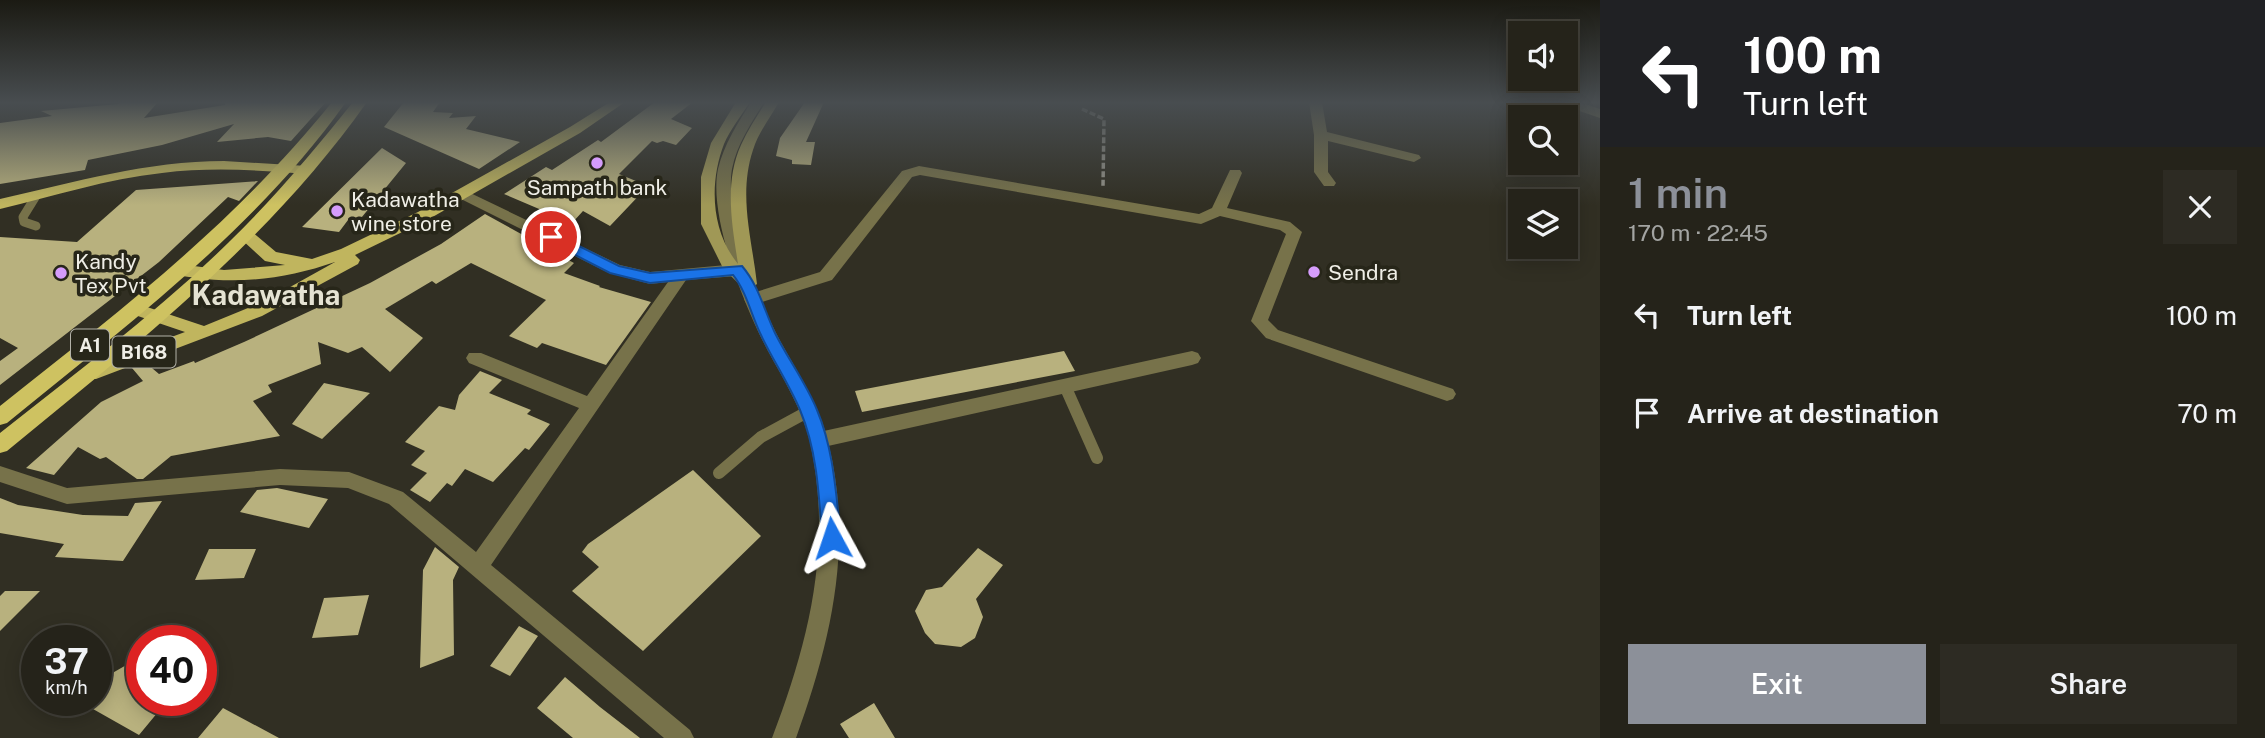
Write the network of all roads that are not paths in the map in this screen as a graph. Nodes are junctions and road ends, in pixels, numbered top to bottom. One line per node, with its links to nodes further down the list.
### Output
1 (311, 136): 10 (highway, A1)
2 (333, 136): 11 (highway, A1)
3 (560, 136): 14 (main road, B168)
4 (722, 136): 23 (main road)
5 (738, 136): 26 (street)
6 (753, 136): 26 (main road)
7 (1321, 136): 13 (street)
8 (1327, 136): 9 (street)
9 (1414, 158)
10 (285, 168): 11 (main road); 15 (main road); 22 (highway, A1)
11 (307, 170): 19 (highway, A1)
12 (1235, 173): 17 (street)
13 (1329, 183)
14 (462, 194): 20 (main road, B168); 25 (street)
15 (36, 196): 16 (main road); 18 (lane)
16 (0, 204)
17 (1218, 211): 26 (street); 34 (street)
18 (36, 226)
19 (246, 235): 21 (main road); 24 (highway, A1)
20 (374, 243): 21 (main road, B168); 29 (main road, B168)
21 (314, 264): 24 (main road, B168)
22 (179, 270): 24 (main road); 27 (highway, A1)
23 (737, 270): 25 (street); 26 (main road)
24 (203, 275): 28 (highway, A1)
25 (680, 277): 35 (street)
26 (750, 291): 36 (street)
27 (135, 309): 28 (main road); 37 (highway, A1)
28 (159, 315): 29 (main road); 32 (highway, A1)
29 (203, 332): 32 (main road, B168)
30 (475, 358): 35 (street)
31 (1192, 358): 33 (street)
32 (86, 375): 39 (highway, A1)
33 (1065, 386): 38 (street); 40 (lane)
34 (1447, 394)
35 (591, 405): 43 (street)
36 (809, 411): 38 (street); 41 (lane)
37 (0, 417)
38 (819, 440): 45 (street)
39 (0, 445)
40 (1097, 458)
41 (719, 473)
42 (0, 474): 43 (street)
43 (478, 566): 44 (street)
44 (682, 738)
45 (784, 738)

